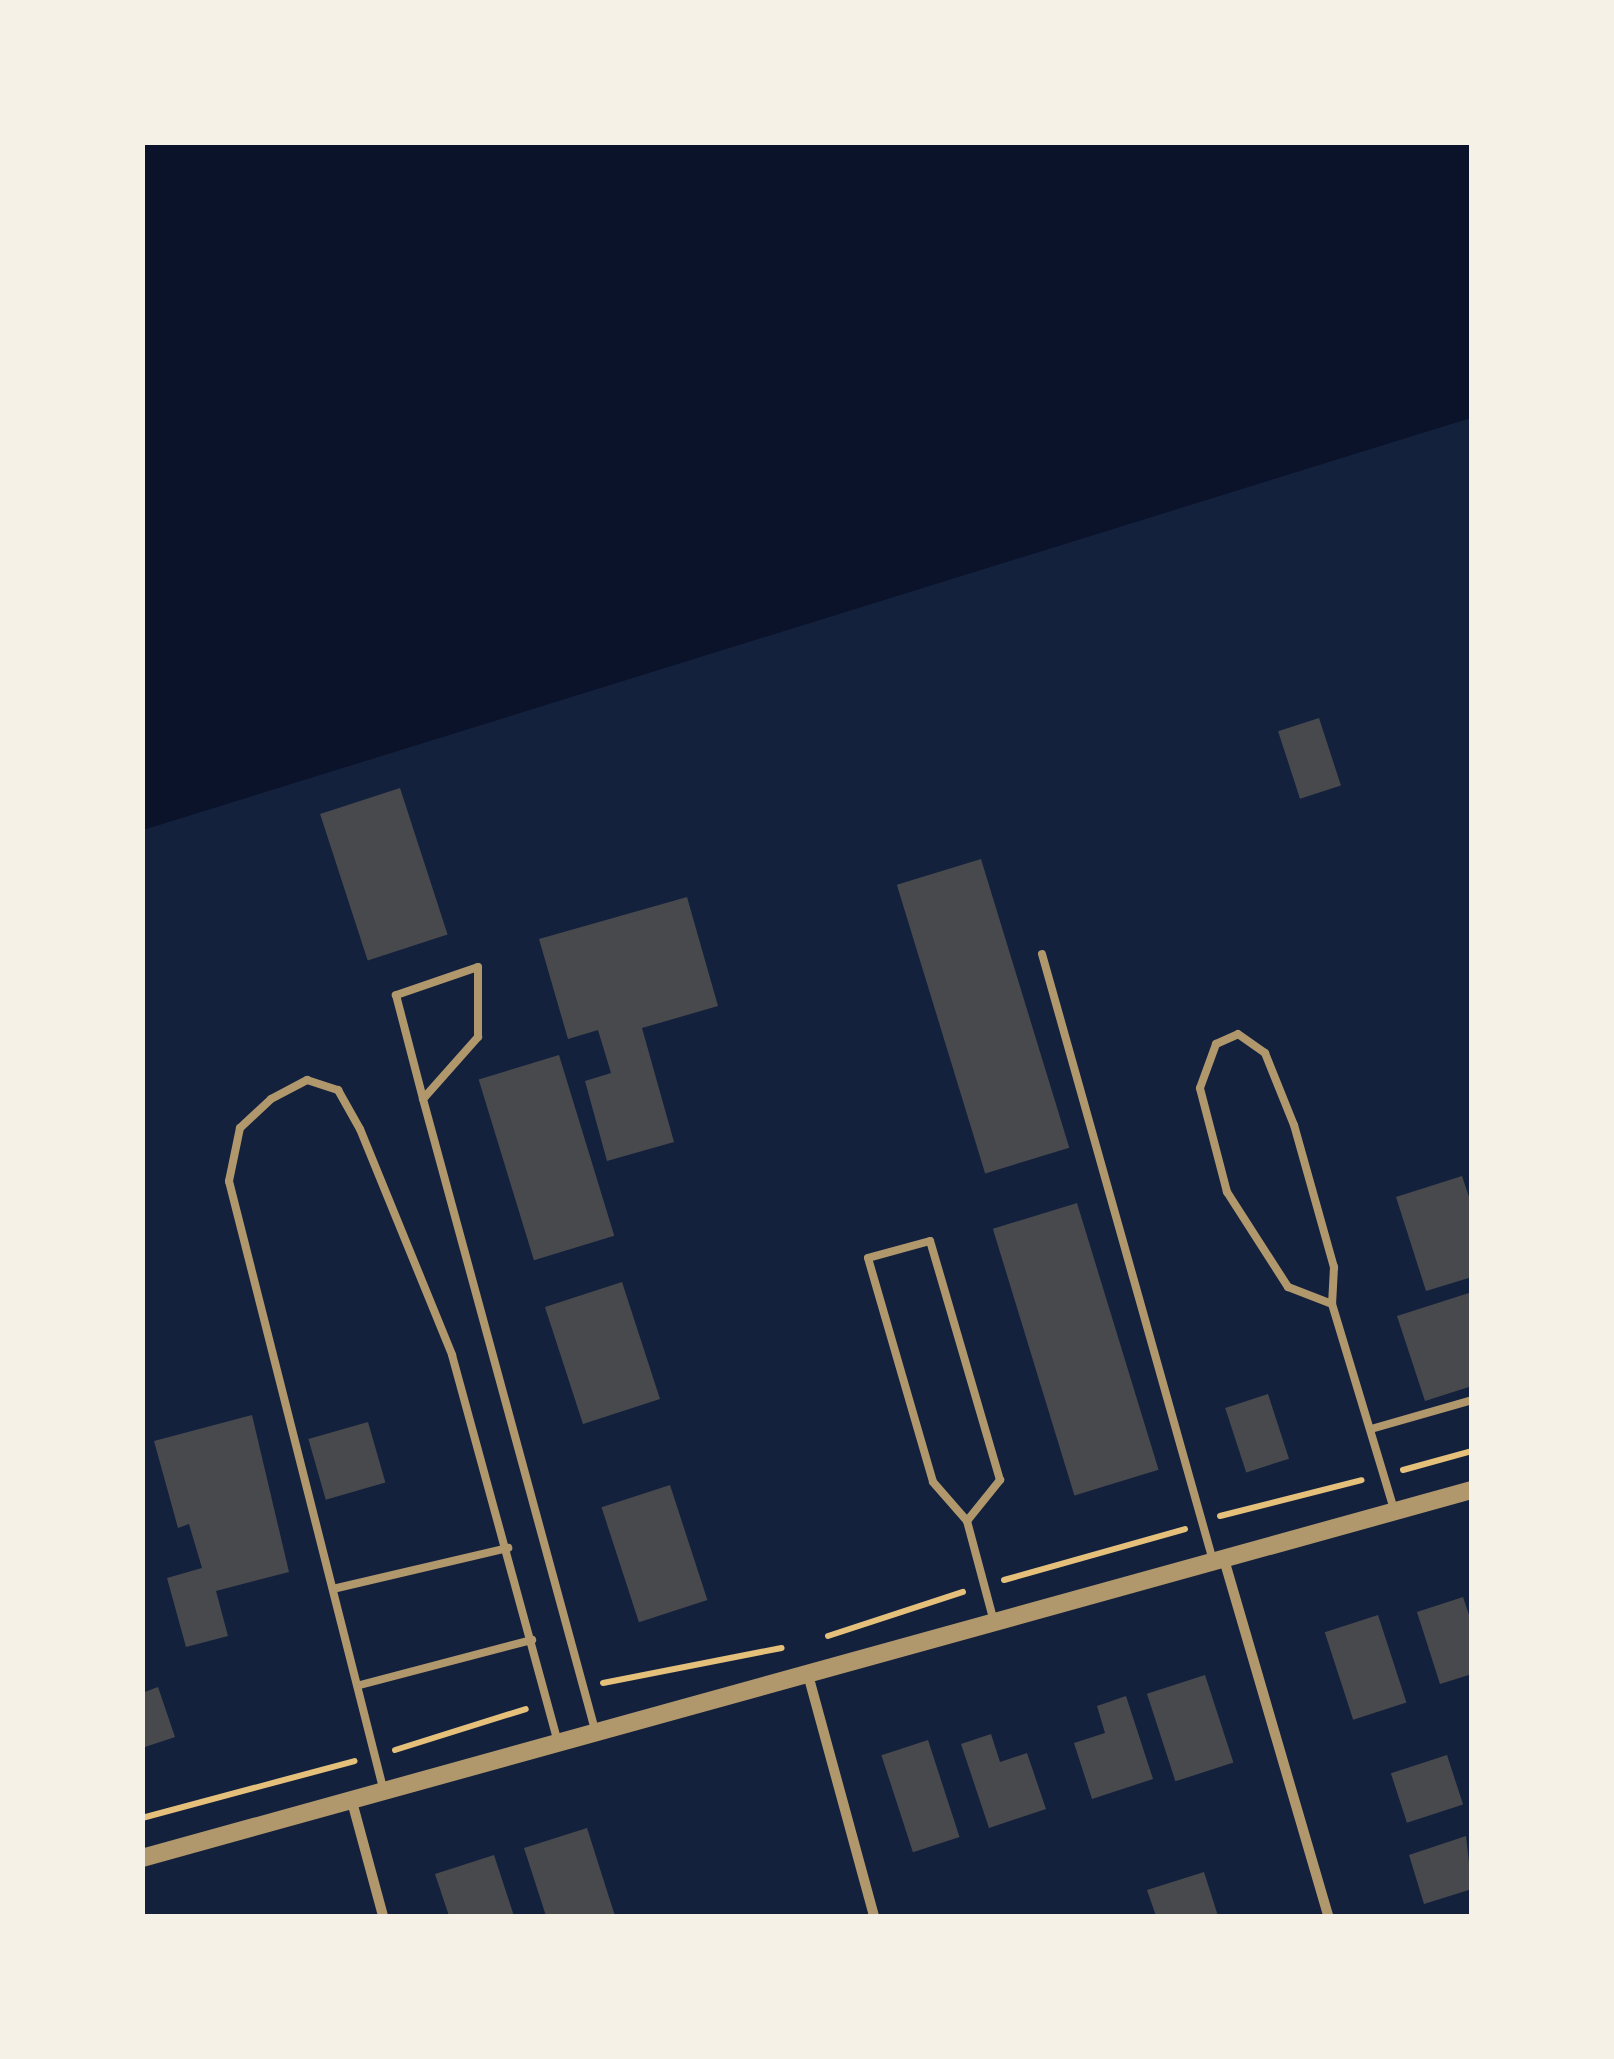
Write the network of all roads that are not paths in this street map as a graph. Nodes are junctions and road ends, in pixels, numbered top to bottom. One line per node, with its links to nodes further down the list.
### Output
1 (1042, 954): 10 (lane)
2 (423, 1098): 2 (lane); 16 (lane)
3 (1332, 1304): 3 (lane); 5 (lane)
4 (1472, 1400): 5 (lane)
5 (1371, 1429): 7 (lane)
6 (1472, 1490): 7 (street)
7 (1394, 1510): 10 (street)
8 (967, 1521): 8 (lane); 12 (lane)
9 (508, 1548): 11 (lane); 11 (lane); 13 (lane)
10 (1217, 1556): 12 (street); 23 (street)
11 (337, 1588): 15 (lane)
12 (993, 1618): 14 (street)
13 (532, 1640): 15 (lane); 17 (lane)
14 (807, 1670): 16 (street); 22 (street)
15 (360, 1685): 18 (lane)
16 (594, 1730): 17 (street)
17 (558, 1740): 18 (street)
18 (383, 1788): 19 (street)
19 (350, 1797): 20 (street); 21 (street)
20 (142, 1858)
21 (383, 1916)
22 (874, 1916)
23 (1328, 1916)

